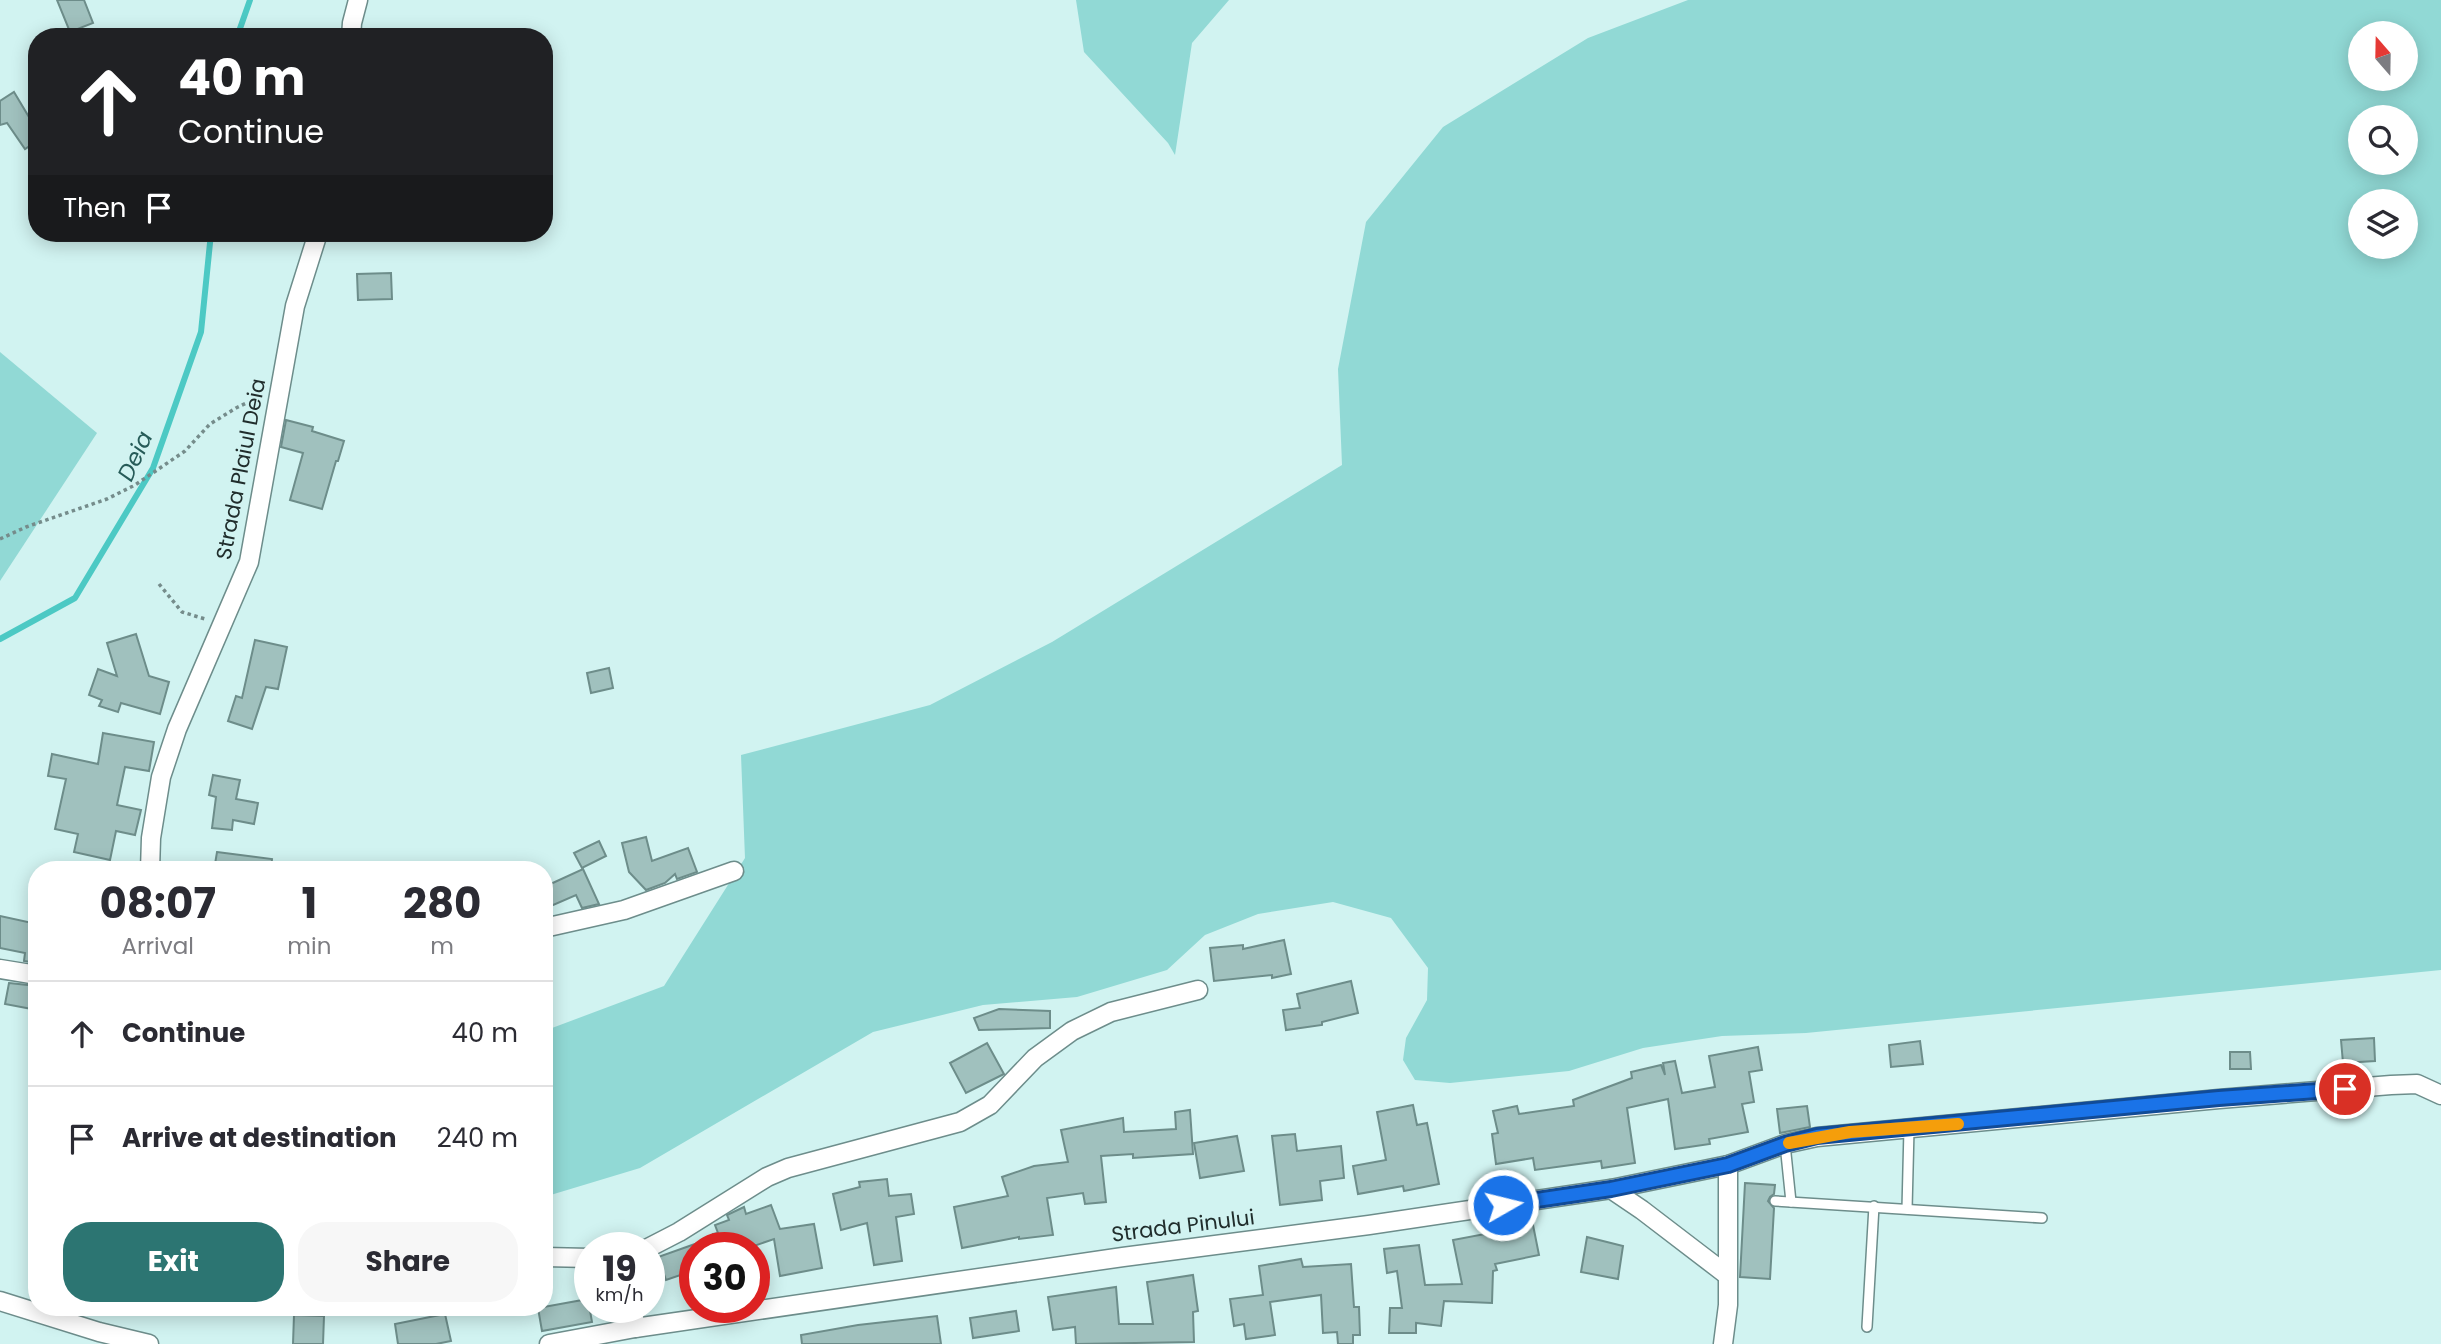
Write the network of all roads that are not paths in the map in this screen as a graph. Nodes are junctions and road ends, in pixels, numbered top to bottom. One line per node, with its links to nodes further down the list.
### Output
1 (358, 0): 2 (street)
2 (353, 28)
3 (315, 242): 4 (street, Strada Plaiul Deia)
4 (150, 861)
5 (734, 871): 6 (street)
6 (553, 926)
7 (0, 969): 8 (street)
8 (28, 974)
9 (1198, 990): 20 (street)
10 (2441, 1095): 11 (street, Strada Pinului)
11 (1909, 1129): 12 (street, Strada Pinului); 18 (lane)
12 (1785, 1144): 13 (street, Strada Pinului); 16 (lane)
13 (1728, 1165): 14 (street, Strada Pinului); 23 (street)
14 (1611, 1189): 23 (street); 29 (street, Strada Pinului)
15 (1775, 1201): 16 (lane)
16 (1791, 1202): 17 (lane)
17 (1874, 1206): 18 (lane); 28 (lane)
18 (1908, 1209): 19 (lane)
19 (2042, 1218)
20 (665, 1239)
21 (553, 1257): 22 (street)
22 (574, 1258)
23 (1727, 1275): 32 (street)
24 (0, 1301): 25 (street)
25 (28, 1310)
26 (48, 1316): 31 (street)
27 (635, 1323): 29 (street)
28 (1867, 1327)
29 (635, 1328): 30 (street, Strada Pinului)
30 (557, 1343)
31 (149, 1344)
32 (1723, 1344)

